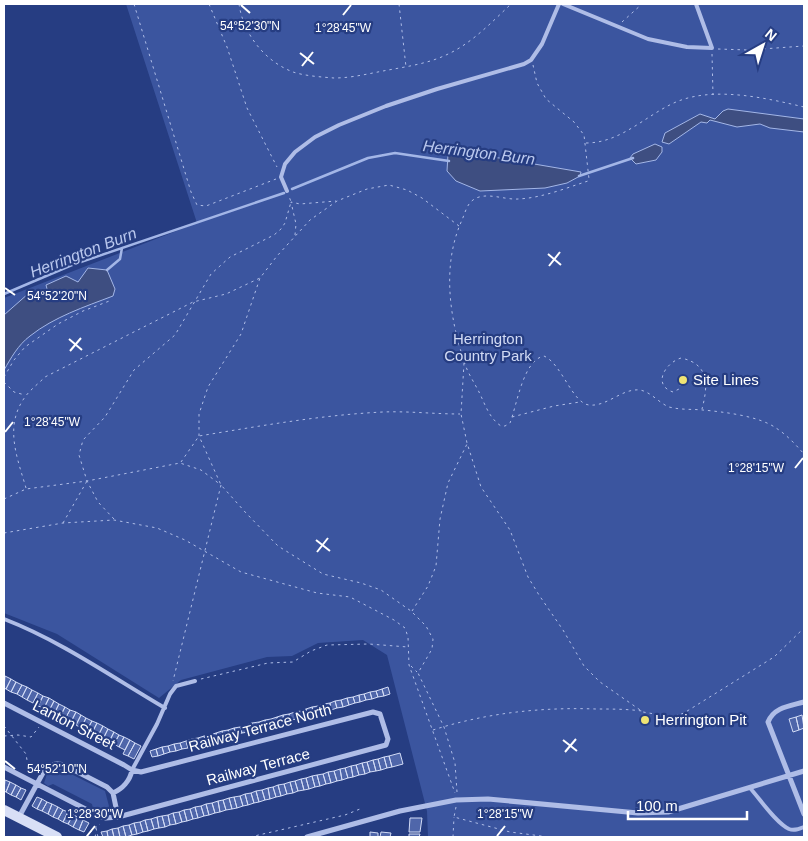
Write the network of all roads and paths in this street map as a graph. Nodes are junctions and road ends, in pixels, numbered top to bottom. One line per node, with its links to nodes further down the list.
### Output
1 (134, 4): 18 (path)
2 (209, 4): 18 (path)
3 (239, 4): 14 (path)
4 (399, 4): 14 (path)
5 (511, 4): 14 (path)
6 (559, 4): 13 (lane)
7 (563, 4): 10 (lane)
8 (642, 4): 10 (path)
9 (696, 4): 12 (lane)
10 (617, 26): 12 (lane)
11 (804, 46): 12 (path)
12 (712, 48): 15 (path)
13 (531, 60): 17 (path); 18 (lane)
14 (406, 67)
15 (713, 95): 16 (path); 17 (path)
16 (804, 106)
17 (586, 143): 22 (path)
18 (281, 177): 19 (lane)
19 (287, 191): 21 (path)
20 (337, 201): 21 (path); 22 (path); 23 (path)
21 (291, 202): 23 (path); 26 (path)
22 (459, 226): 27 (path)
23 (295, 236): 24 (path)
24 (260, 278): 26 (path); 36 (path)
25 (112, 300): 28 (path)
26 (193, 302): 31 (path); 40 (path)
27 (464, 363): 34 (path); 35 (path)
28 (4, 377)
29 (4, 382): 31 (path)
30 (681, 384): 33 (path)
31 (26, 396): 42 (path)
32 (581, 402): 33 (path); 35 (path); 35 (path)
33 (702, 410): 38 (path)
34 (460, 414): 36 (path); 37 (path)
35 (512, 418)
36 (199, 436): 39 (path); 41 (path)
37 (467, 443): 48 (path); 59 (path)
38 (804, 454)
39 (180, 463): 40 (path); 41 (path)
40 (87, 481): 42 (path); 44 (path); 45 (path)
41 (221, 485): 47 (path); 48 (path)
42 (26, 489): 43 (path)
43 (4, 499)
44 (114, 520): 45 (path); 47 (path)
45 (63, 523): 46 (path)
46 (4, 533)
47 (204, 552): 51 (path); 55 (path)
48 (411, 611): 53 (path)
49 (4, 619): 58 (lane)
50 (804, 628): 59 (path)
51 (408, 648): 52 (path); 54 (path)
52 (409, 665): 53 (path); 64 (path)
53 (418, 672): 62 (path)
54 (195, 681): 55 (lane)
55 (170, 694): 58 (lane)
56 (804, 702): 70 (street)
57 (4, 703): 60 (street, Lanton Street)
58 (165, 708): 68 (lane)
59 (643, 712): 62 (path)
60 (41, 722): 65 (path); 68 (street, Lanton Street)
61 (4, 726): 65 (path)
62 (444, 726): 64 (path); 64 (path)
63 (384, 727): 68 (street, Railway Terrace North); 79 (street, Railway Terrace)
64 (432, 730)
65 (11, 735): 66 (path); 71 (path)
66 (4, 736)
67 (4, 767): 71 (street)
68 (132, 770): 74 (street)
69 (804, 771): 70 (street)
70 (790, 775): 73 (street); 78 (street)
71 (27, 779): 72 (street)
72 (37, 784): 74 (street); 81 (street); 82 (street)
73 (750, 788): 75 (street); 83 (lane)
74 (113, 793): 79 (street)
75 (456, 800): 80 (path); 91 (street)
76 (360, 809): 90 (path)
77 (4, 810): 81 (main road)
78 (804, 814)
79 (118, 817): 82 (street)
80 (454, 817): 92 (path); 93 (path)
81 (19, 818): 86 (main road)
82 (106, 818): 84 (path)
83 (804, 827)
84 (96, 828): 85 (path); 87 (path)
85 (96, 832): 88 (path); 89 (path)
86 (57, 837)
87 (84, 837)
88 (95, 837)
89 (98, 837)
90 (250, 837)
91 (307, 837)
92 (453, 837)
93 (549, 837)

